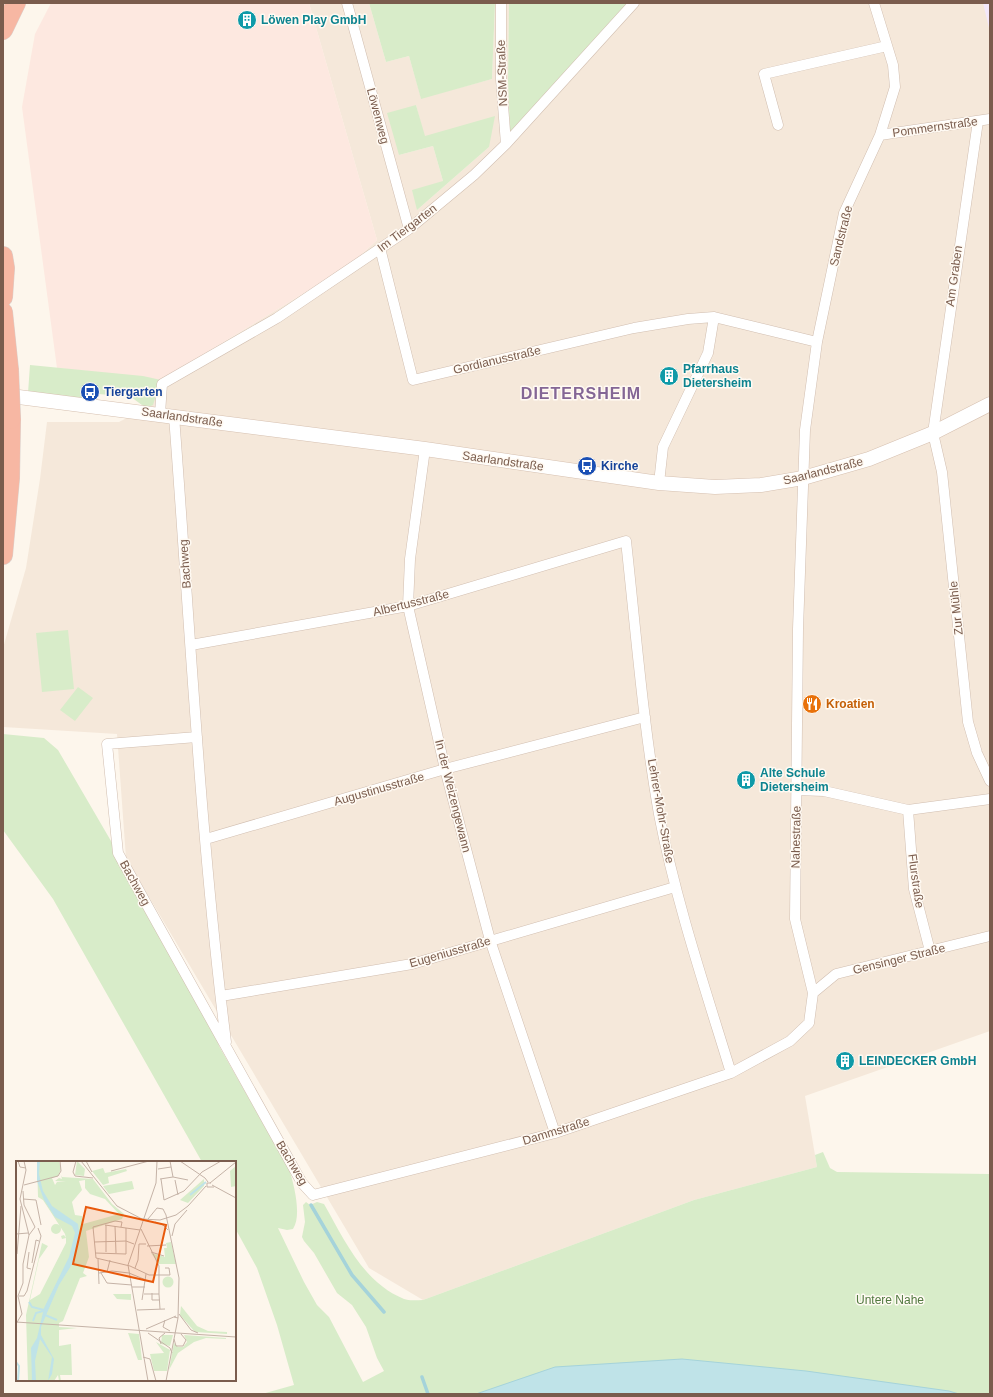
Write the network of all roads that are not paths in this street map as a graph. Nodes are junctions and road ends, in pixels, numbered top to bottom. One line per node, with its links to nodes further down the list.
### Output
1 (16, 3): 6 (highway)
2 (347, 3): 13 (street, Löwenweg)
3 (501, 3): 12 (street, NSM-Straße)
4 (634, 3): 12 (street, Im Tiergarten)
5 (874, 3): 7 (street, Sandstraße)
6 (3, 30)
7 (887, 46): 10 (street); 11 (street, Sandstraße)
8 (990, 119): 9 (street, Pommernstraße)
9 (978, 121): 11 (street, Pommernstraße); 24 (street, Am Graben)
10 (778, 125)
11 (880, 135): 19 (street, Sandstraße)
12 (506, 144): 13 (street, Im Tiergarten)
13 (409, 229): 14 (street, Im Tiergarten)
14 (380, 248): 18 (street, Gordianusstraße); 22 (street, Im Tiergarten)
15 (4, 262): 16 (highway)
16 (3, 297)
17 (3, 312): 29 (highway, bridge)
18 (714, 317): 19 (street, Gordianusstraße); 27 (street)
19 (817, 342): 26 (street, Sandstraße)
20 (3, 395): 22 (main road, Saarlandstraße)
21 (990, 404): 24 (main road, Saarlandstraße)
22 (160, 414): 23 (main road, Saarlandstraße)
23 (174, 416): 25 (main road, Saarlandstraße); 31 (street, Bachweg)
24 (933, 432): 26 (main road, Saarlandstraße); 35 (street, Zur Mühle)
25 (425, 449): 27 (main road, Saarlandstraße); 30 (street, In der Weizengewann)
26 (803, 478): 27 (main road, Saarlandstraße); 36 (street, Nahestraße)
27 (659, 483)
28 (626, 541): 30 (street, Albertusstraße); 32 (street, Lehrer-Mohr-Straße)
29 (3, 555)
30 (408, 606): 31 (street, Albertusstraße); 34 (street, In der Weizengewann)
31 (191, 646): 33 (street, Bachweg)
32 (645, 717): 34 (street, Augustinusstraße); 40 (street, Lehrer-Mohr-Straße)
33 (197, 737): 39 (street, Bachweg); 47 (street, Bachweg)
34 (445, 769): 39 (street, Augustinusstraße); 42 (street, In der Weizengewann)
35 (990, 781)
36 (796, 790): 38 (street); 44 (street, Nahestraße)
37 (990, 799): 38 (street)
38 (908, 810): 43 (street, Flurstraße)
39 (206, 839): 45 (street, Bachweg)
40 (675, 887): 42 (street, Eugeniusstraße); 48 (street, Lehrer-Mohr-Straße)
41 (990, 936): 43 (street, Gensinger Straße)
42 (490, 940): 45 (street, Eugeniusstraße); 49 (street, In der Weizengewann)
43 (930, 951): 44 (street, Gensinger Straße)
44 (813, 993): 46 (street, Nahestraße)
45 (221, 996): 47 (street, Bachweg)
46 (790, 1041): 48 (street, Dammstraße)
47 (227, 1046): 50 (street, Bachweg)
48 (731, 1074): 49 (street, Dammstraße)
49 (555, 1133): 50 (street, Dammstraße)
50 (313, 1195)

